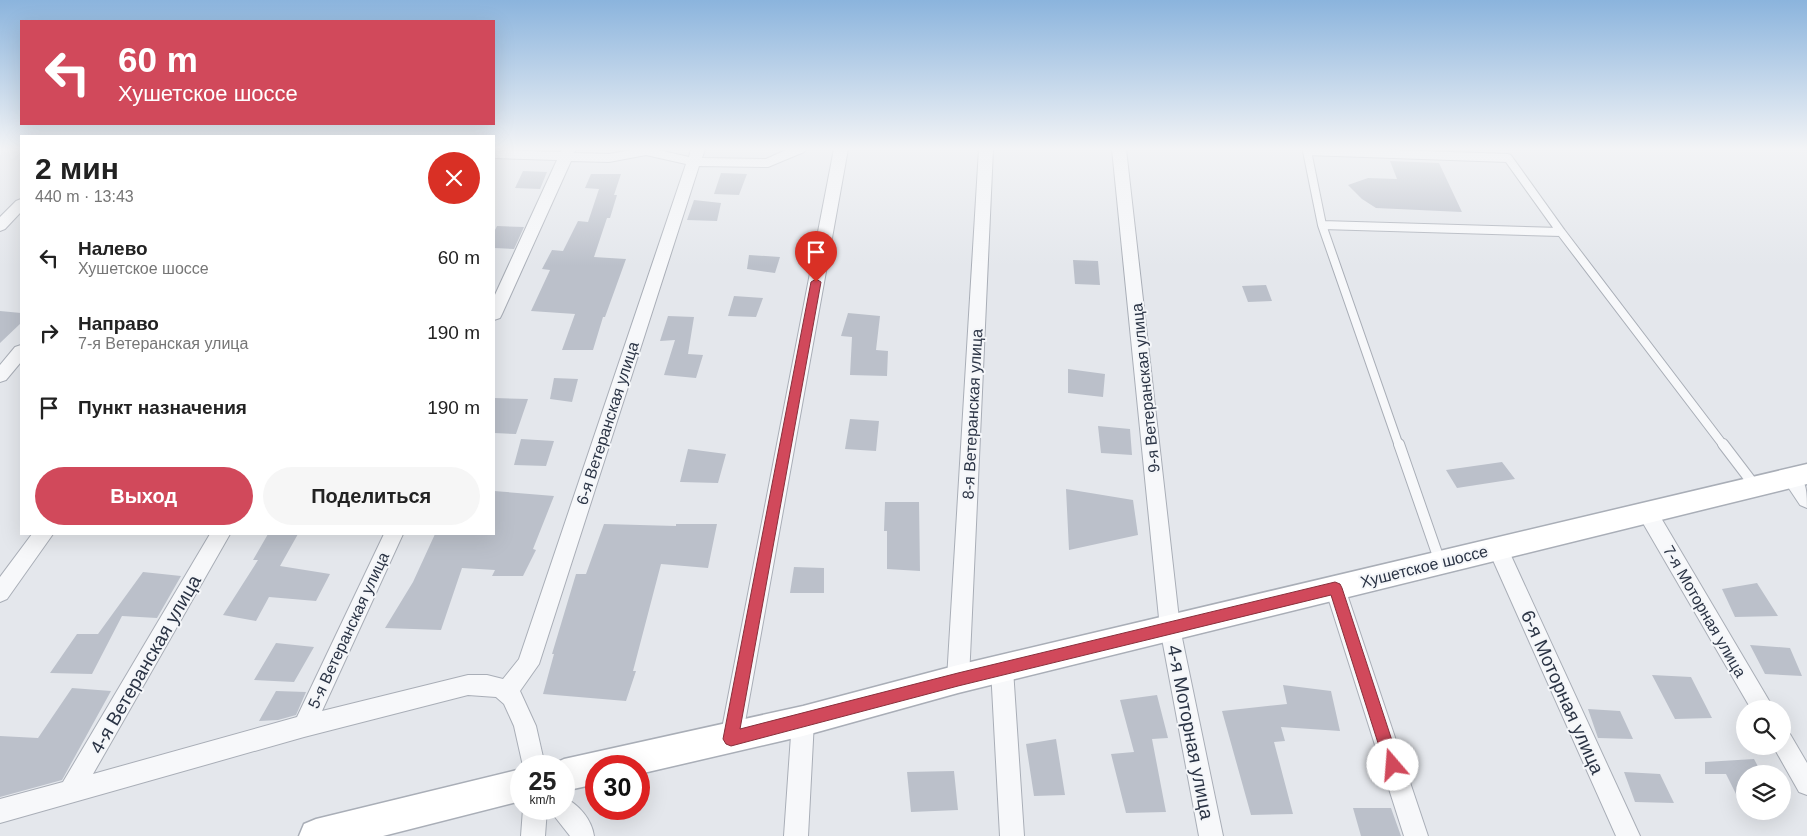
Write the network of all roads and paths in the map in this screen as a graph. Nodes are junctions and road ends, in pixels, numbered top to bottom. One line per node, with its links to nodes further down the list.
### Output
1 (552, 188): 12 (street)
2 (685, 188): 28 (street, 6-я Ветеранская улица)
3 (834, 188): 32 (street)
4 (984, 188): 27 (street, 8-я Ветеранская улица)
5 (1123, 188): 25 (street, 9-я Ветеранская улица)
6 (1315, 188): 9 (lane)
7 (1529, 188): 11 (lane)
8 (20, 205): 10 (street)
9 (1322, 225): 11 (lane); 22 (lane)
10 (0, 226)
11 (1561, 232): 16 (lane)
12 (495, 312)
13 (20, 352): 14 (street)
14 (0, 376)
15 (1802, 484): 16 (main road, Хушетское шоссе)
16 (1755, 486): 17 (main road, Хушетское шоссе)
17 (1647, 512): 21 (main road, Хушетское шоссе); 29 (street, 7-я Моторная улица)
18 (42, 535): 24 (street)
19 (219, 535): 38 (street, 4-я Ветеранская улица)
20 (392, 535): 31 (street, 5-я Ветеранская улица)
21 (1498, 549): 22 (main road, Хушетское шоссе); 49 (street, 6-я Моторная улица)
22 (1441, 562): 23 (main road, Хушетское шоссе)
23 (1335, 588): 25 (main road, Хушетское шоссе); 48 (street)
24 (0, 593)
25 (1170, 628): 26 (main road, Хушетское шоссе); 47 (street, 4-я Моторная улица)
26 (1002, 669): 27 (main road, Хушетское шоссе); 46 (street)
27 (958, 679): 30 (main road, Хушетское шоссе)
28 (507, 691): 31 (street); 33 (street)
29 (1758, 700)
30 (803, 721): 32 (main road, Хушетское шоссе); 45 (street)
31 (304, 726): 38 (street)
32 (731, 739): 35 (main road, Хушетское шоссе)
33 (531, 755)
34 (1790, 755): 36 (street)
35 (650, 756)
36 (1807, 784)
37 (510, 788): 42 (main road)
38 (69, 793): 39 (street)
39 (0, 811)
40 (535, 820): 43 (street)
41 (573, 820): 44 (street)
42 (316, 836)
43 (533, 836)
44 (582, 836)
45 (796, 836)
46 (1012, 836)
47 (1211, 836)
48 (1416, 836)
49 (1628, 836)

